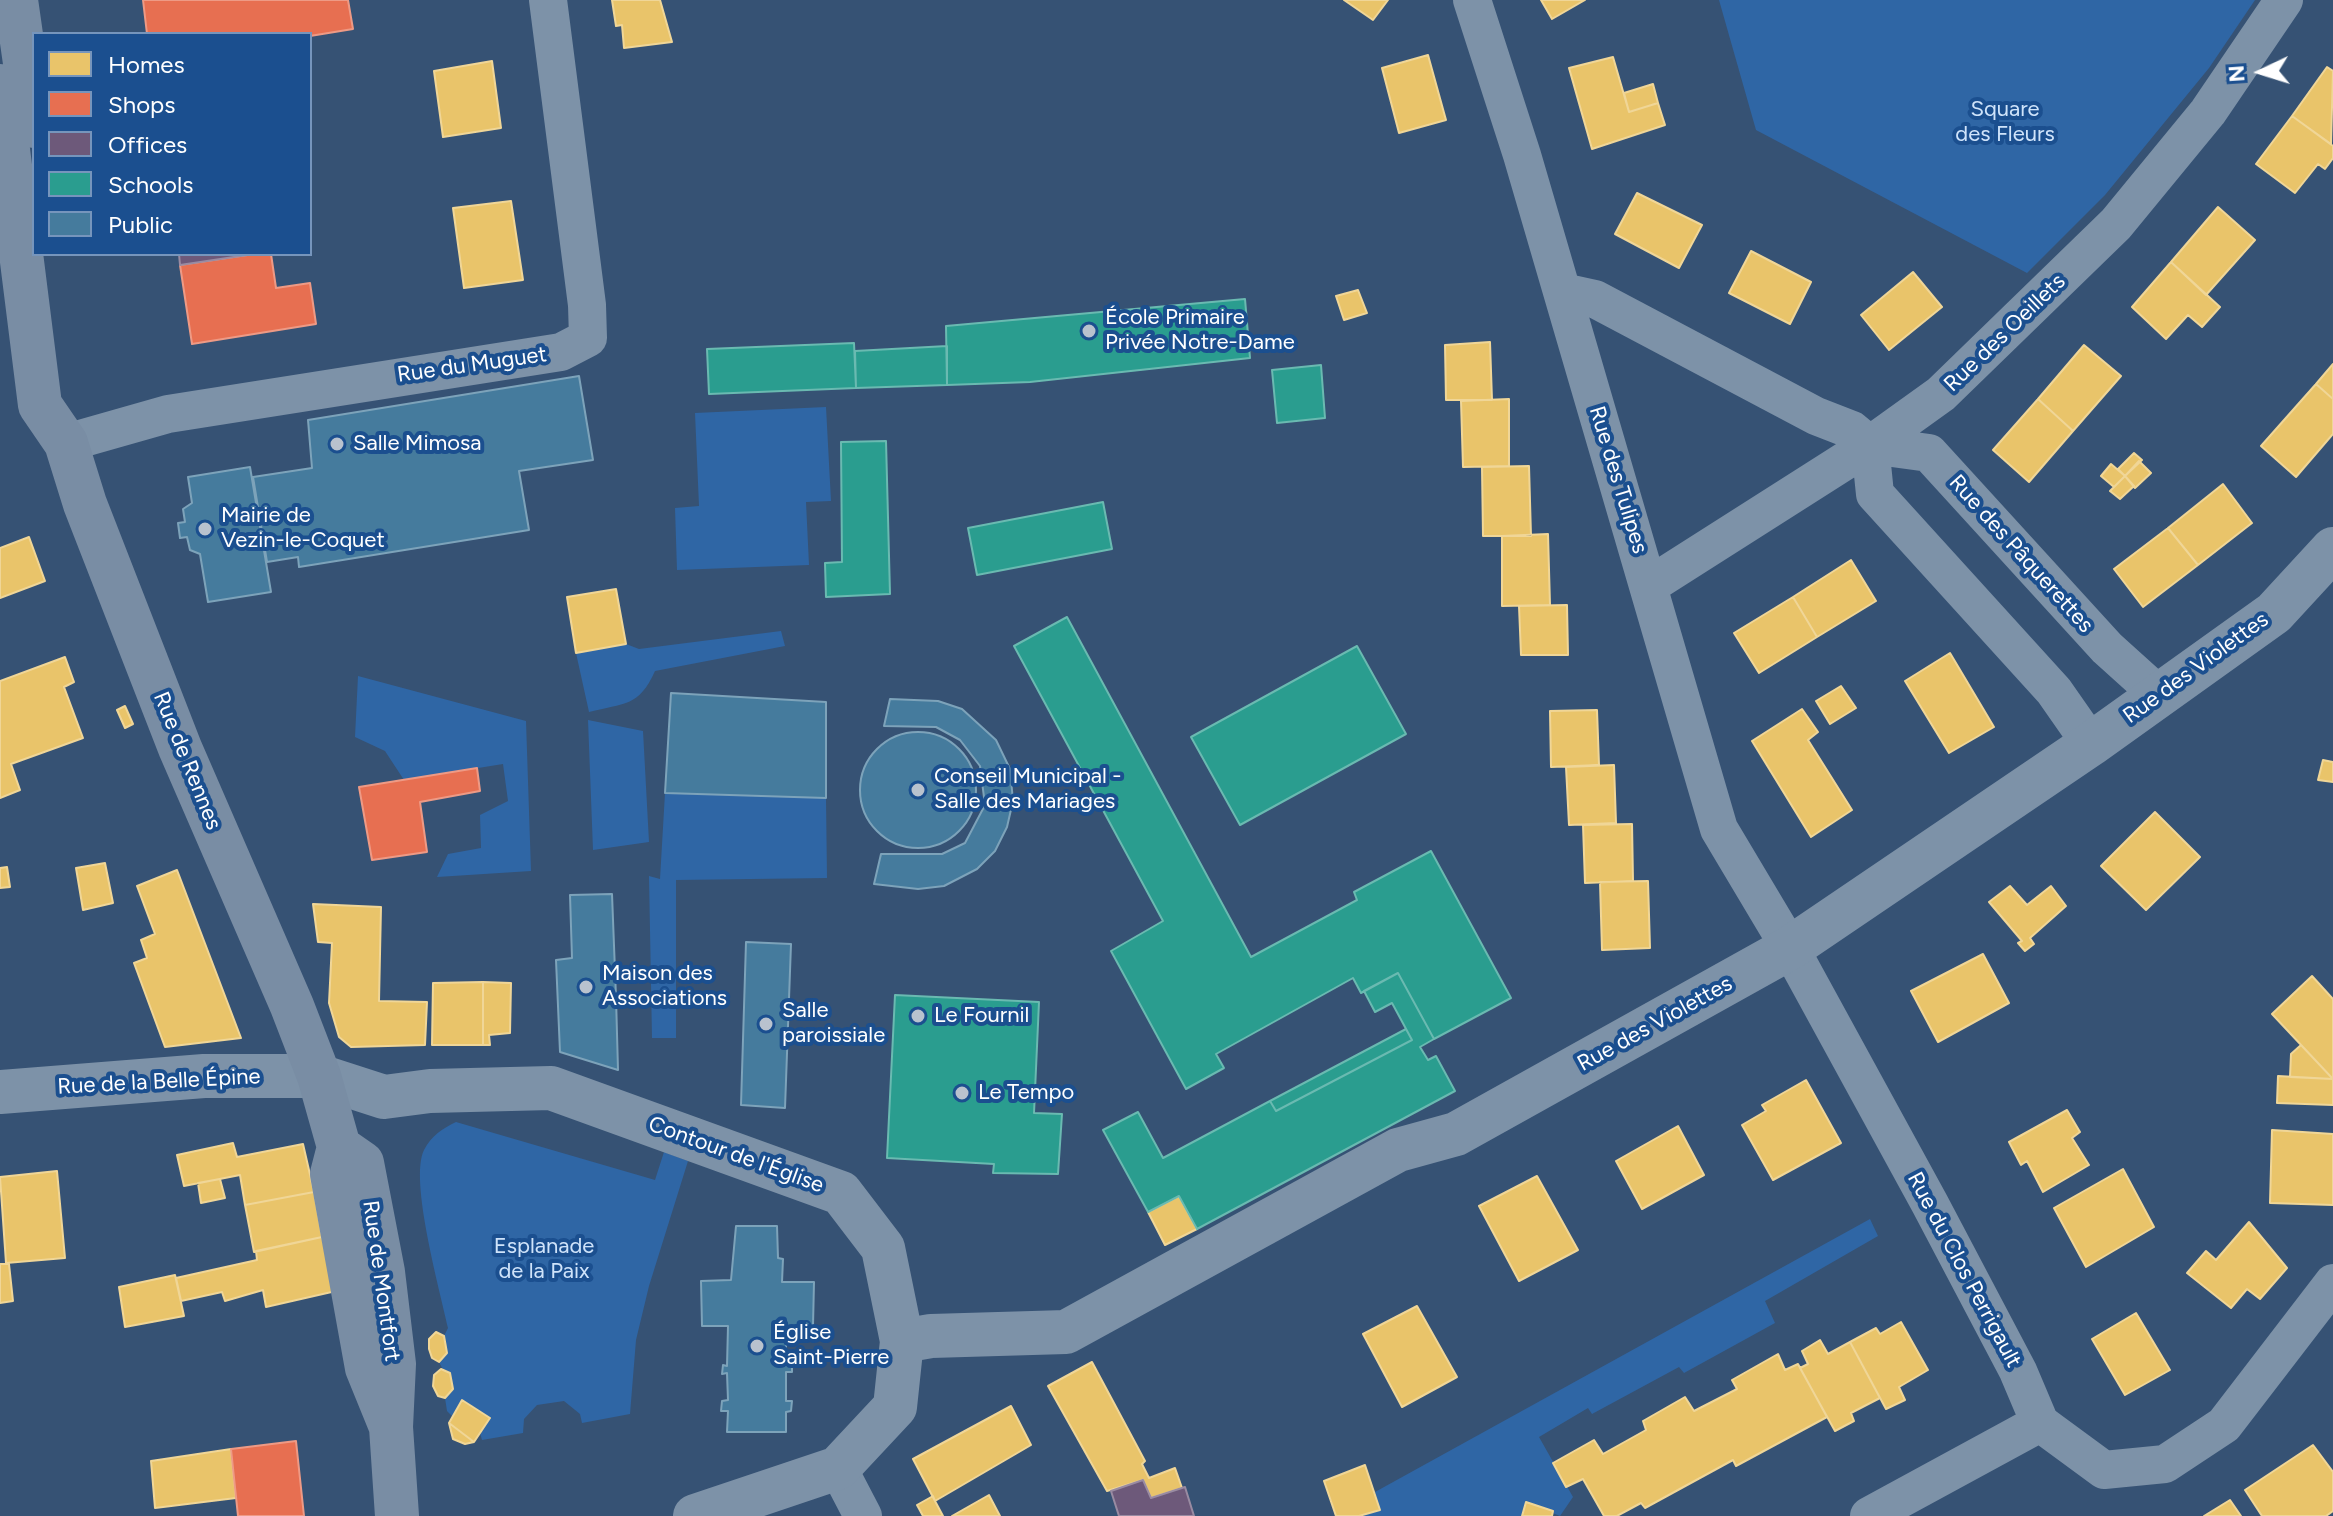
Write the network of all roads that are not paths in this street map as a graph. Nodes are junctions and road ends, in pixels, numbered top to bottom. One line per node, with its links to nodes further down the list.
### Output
1 (16, 0): 6 (main road)
2 (548, 0): 9 (street, Rue du Muguet)
3 (1472, 0): 8 (street, Rue des Tulipes)
4 (2284, 0): 10 (street, Rue des Oeillets)
5 (0, 86): 9 (main road, Rue de Rennes)
6 (32, 112)
7 (48, 256): 9 (main road, Rue de Rennes)
8 (1563, 292): 10 (street, Rue des Pâquerettes); 12 (street, Rue des Tulipes)
9 (66, 443): 16 (main road, Rue de Rennes)
10 (1870, 445): 12 (street, Rue des Oeillets); 13 (street, Rue des Pâquerettes); 14 (street)
11 (2333, 549): 13 (street, Rue des Violettes)
12 (1650, 585): 15 (street, Rue des Tulipes)
13 (2158, 694): 14 (street, Rue des Violettes)
14 (2091, 744): 15 (street, Rue des Violettes)
15 (1790, 948): 19 (street, Rue des Violettes); 20 (street, Rue du Clos Perrigault)
16 (319, 1076): 17 (street, Rue de la Belle Épine); 19 (street, Contour de l'Église); 22 (main road, Rue de Montfort)
17 (0, 1092)
18 (2333, 1283): 20 (street)
19 (902, 1341): 21 (street, Contour de l'Église)
20 (2040, 1423): 25 (street)
21 (838, 1468): 23 (street, Contour de l'Église); 24 (street)
22 (397, 1516)
23 (695, 1516)
24 (863, 1516)
25 (1869, 1516)

